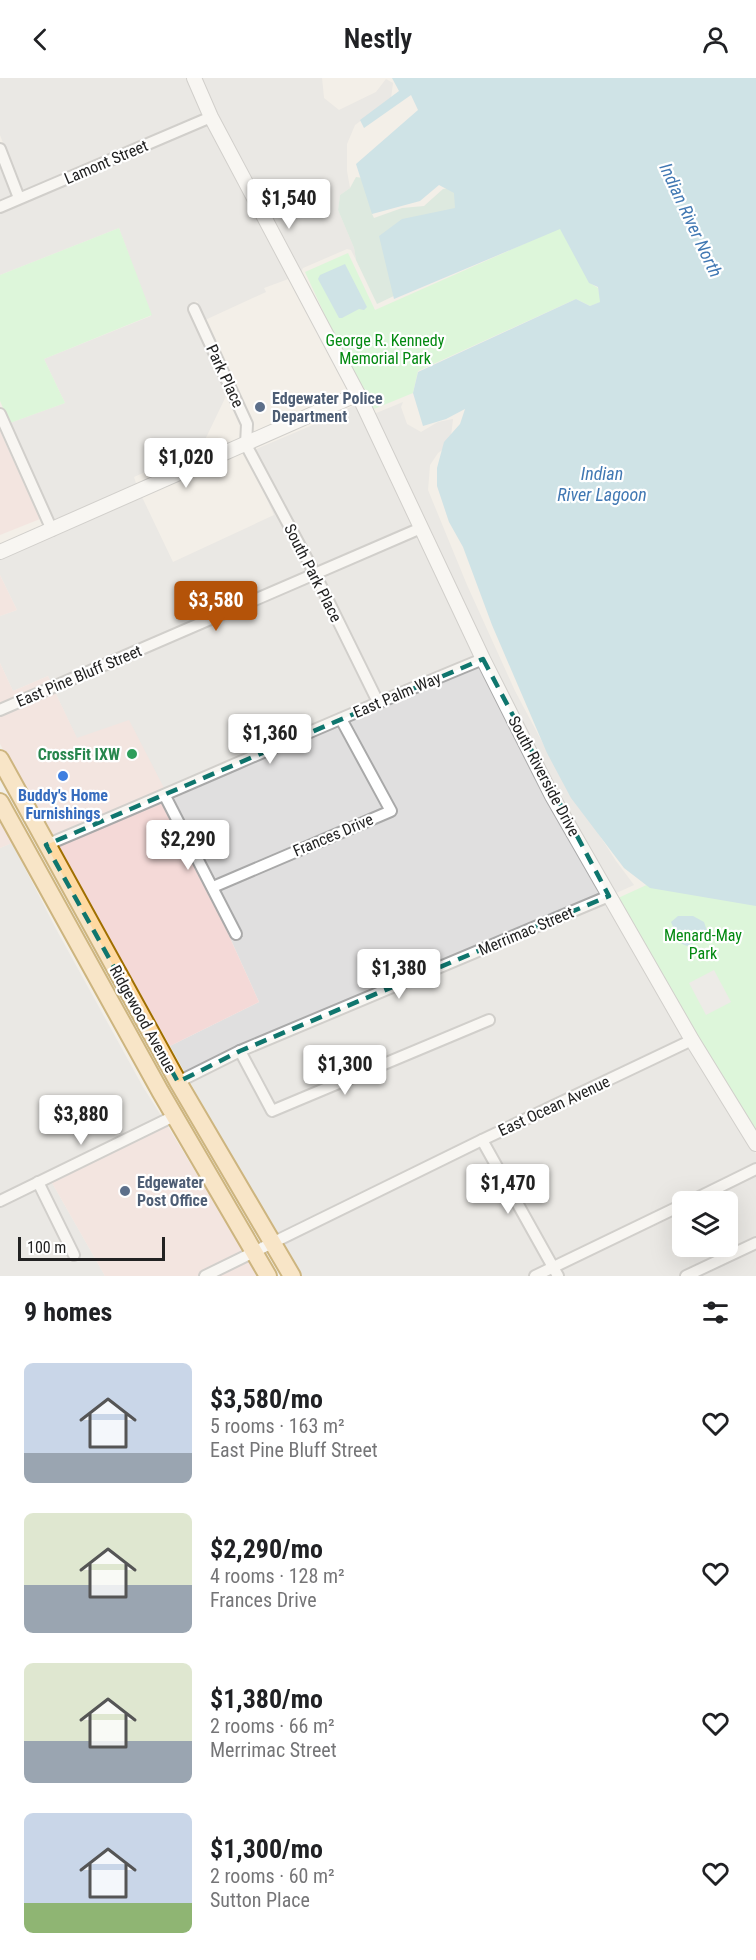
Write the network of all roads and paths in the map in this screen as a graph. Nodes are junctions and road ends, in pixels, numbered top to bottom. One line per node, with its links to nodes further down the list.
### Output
1 (194, 78): 2 (street, South Riverside Drive)
2 (211, 117): 4 (street, Lamont Street); 7 (street, South Riverside Drive)
3 (0, 149): 4 (street)
4 (19, 198): 5 (street, Lamont Street)
5 (0, 207)
6 (194, 309): 9 (street, Park Place)
7 (358, 394): 9 (street); 10 (street, South Riverside Drive)
8 (0, 414): 11 (street)
9 (246, 445): 11 (street); 13 (street, South Park Place)
10 (422, 528): 13 (street, East Pine Bluff Street); 14 (street, South Riverside Drive)
11 (52, 530): 12 (street)
12 (0, 552)
13 (315, 574): 15 (street, South Park Place); 16 (street, East Pine Bluff Street)
14 (483, 659): 15 (street, East Palm Way); 24 (street, South Riverside Drive)
15 (378, 702): 17 (street, East Palm Way)
16 (0, 710)
17 (341, 719): 20 (street, East Palm Way); 23 (street, Frances Drive)
18 (0, 759): 22 (main road, Ridgewood Avenue)
19 (0, 782): 22 (main road)
20 (165, 796): 22 (street, East Palm Way); 23 (street)
21 (0, 802): 26 (main road, Ridgewood Avenue)
22 (46, 844): 27 (main road, Ridgewood Avenue)
23 (213, 887): 25 (street)
24 (609, 896): 29 (street, South Riverside Drive); 30 (street, Merrimac Street)
25 (236, 934)
26 (76, 940): 27 (main road); 32 (main road, Ridgewood Avenue)
27 (143, 1019): 31 (main road, Ridgewood Avenue)
28 (489, 1020): 30 (street)
29 (692, 1040): 33 (street, East Ocean Avenue); 34 (street, South Riverside Drive)
30 (240, 1051): 31 (street, Merrimac Street)
31 (178, 1082): 40 (main road, Ridgewood Avenue)
32 (174, 1116): 36 (street); 42 (main road, Ridgewood Avenue)
33 (482, 1140): 40 (street, East Ocean Avenue); 44 (street)
34 (756, 1144)
35 (756, 1170): 37 (street)
36 (38, 1182): 38 (street); 43 (street)
37 (712, 1191)
38 (0, 1201)
39 (672, 1210): 44 (street)
40 (272, 1243): 42 (street, East Ocean Avenue); 47 (main road, Ridgewood Avenue)
41 (756, 1243): 49 (street)
42 (254, 1252): 45 (street, East Ocean Avenue); 46 (main road, Ridgewood Avenue)
43 (74, 1255)
44 (556, 1272): 48 (street)
45 (205, 1276)
46 (268, 1276)
47 (291, 1276)
48 (535, 1276)
49 (686, 1276)

